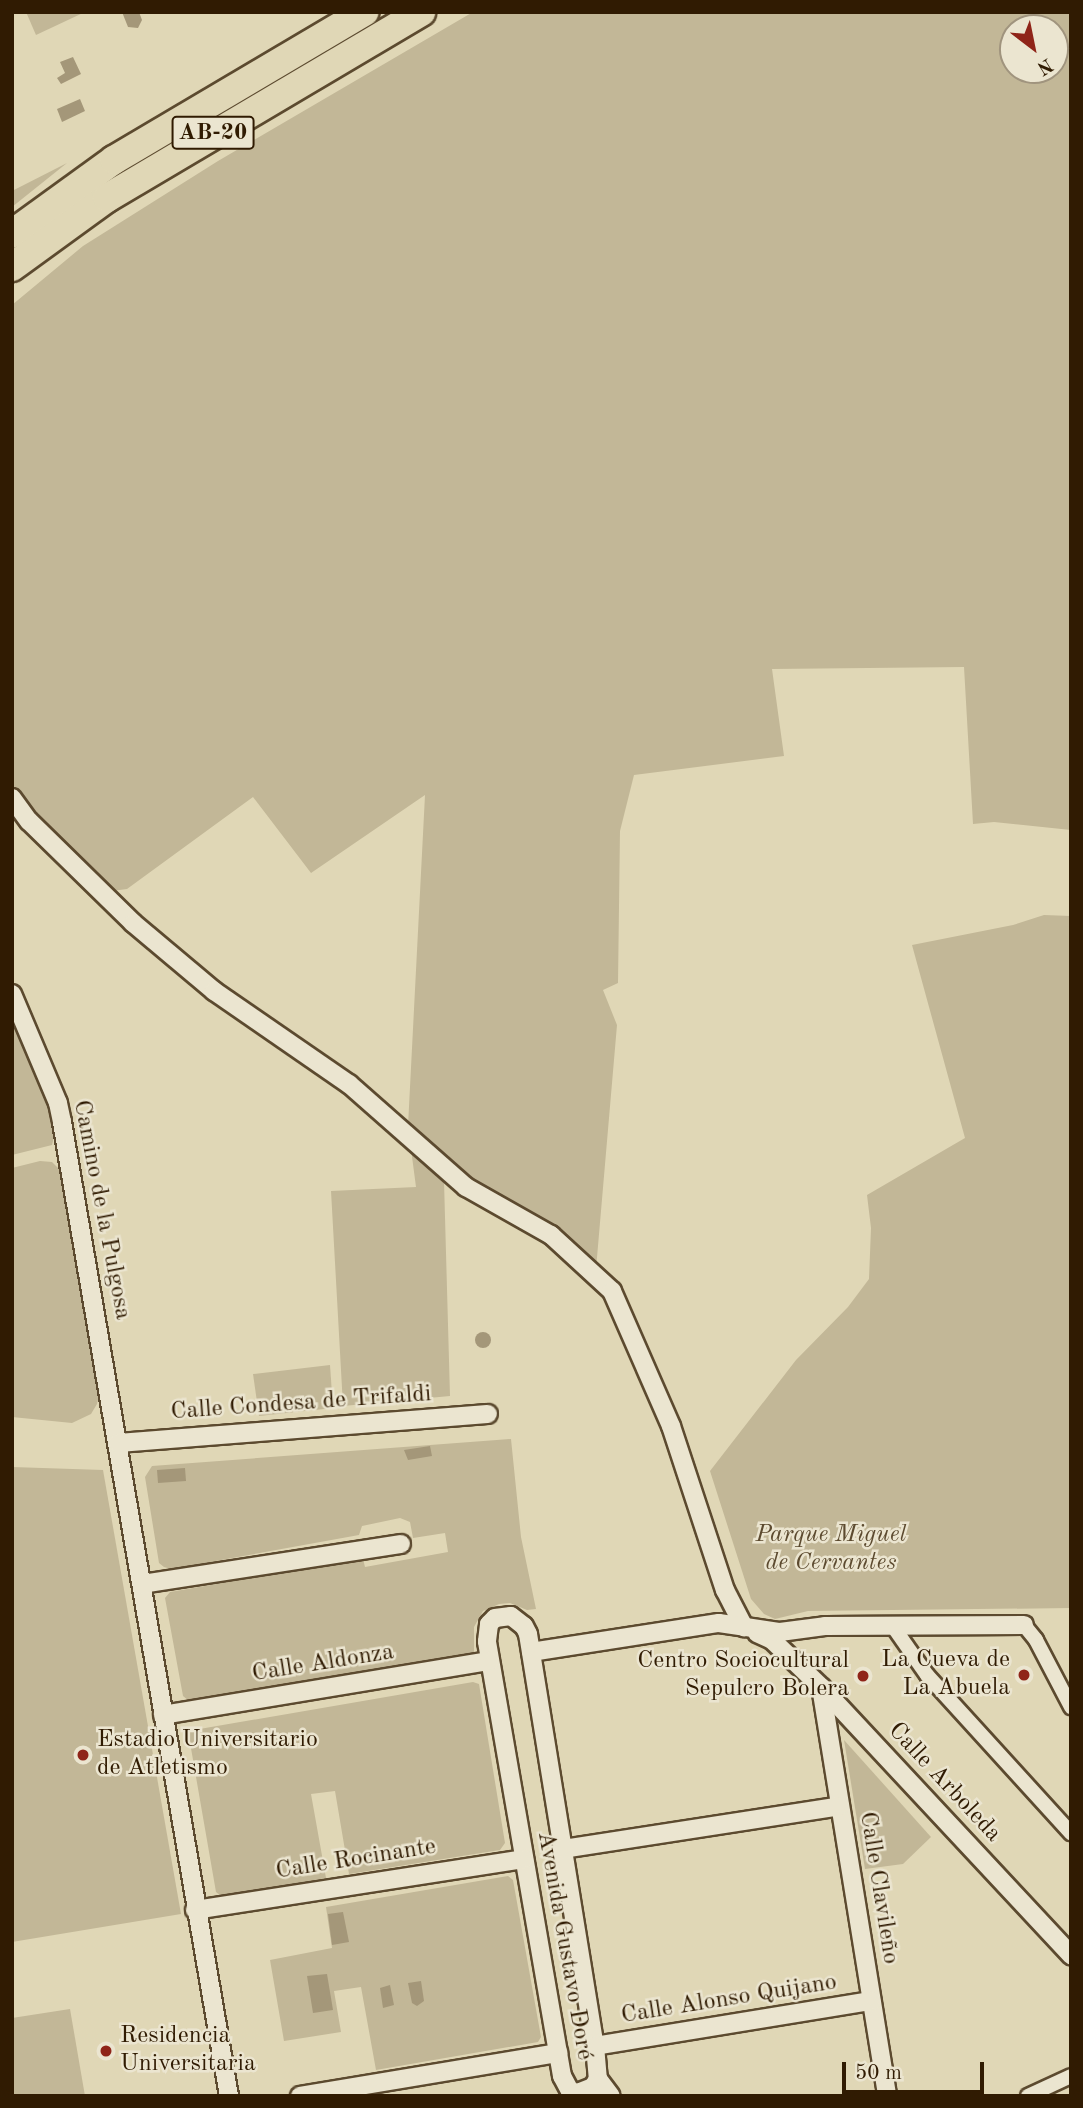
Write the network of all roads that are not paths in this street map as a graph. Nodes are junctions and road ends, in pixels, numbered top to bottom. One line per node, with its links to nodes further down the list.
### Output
1 (364, 12): 3 (main road, AB-20)
2 (421, 12): 4 (main road, AB-20)
3 (12, 234)
4 (12, 267)
5 (12, 798): 13 (street)
6 (12, 994): 8 (street, Camino de la Pulgosa)
7 (488, 1414): 8 (street, Calle Condesa de Trifaldi)
8 (118, 1443): 10 (street, Camino de la Pulgosa)
9 (401, 1544): 10 (street)
10 (142, 1584): 18 (street, Camino de la Pulgosa)
11 (892, 1625): 12 (street); 13 (street); 20 (street)
12 (1024, 1625): 17 (street)
13 (744, 1627): 14 (street); 16 (street, Calle Arboleda)
14 (531, 1652): 15 (street, Avenida Gustavo Doré); 21 (street, Avenida Gustavo Doré)
15 (490, 1661): 18 (street, Calle Aldonza); 22 (street, Avenida Gustavo Doré)
16 (821, 1687): 19 (street, Calle Clavileño); 24 (street, Calle Arboleda)
17 (1071, 1707)
18 (163, 1715): 23 (street, Camino de la Pulgosa)
19 (840, 1807): 21 (street); 25 (street, Calle Clavileño)
20 (1071, 1833)
21 (563, 1849): 26 (street, Avenida Gustavo Doré)
22 (524, 1859): 23 (street, Calle Rocinante); 27 (street, Avenida Gustavo Doré)
23 (195, 1910): 31 (street, Camino de la Pulgosa)
24 (1071, 1955)
25 (871, 2001): 26 (street, Calle Alonso Quijano); 34 (street, Calle Clavileño)
26 (595, 2046): 29 (street, Avenida Gustavo Doré)
27 (558, 2053): 30 (street, Avenida Gustavo Doré); 32 (street)
28 (1071, 2076): 35 (street)
29 (598, 2079): 30 (street, Avenida Gustavo Doré); 33 (street)
30 (568, 2093)
31 (229, 2096)
32 (300, 2096)
33 (611, 2096)
34 (887, 2096)
35 (1028, 2096)

